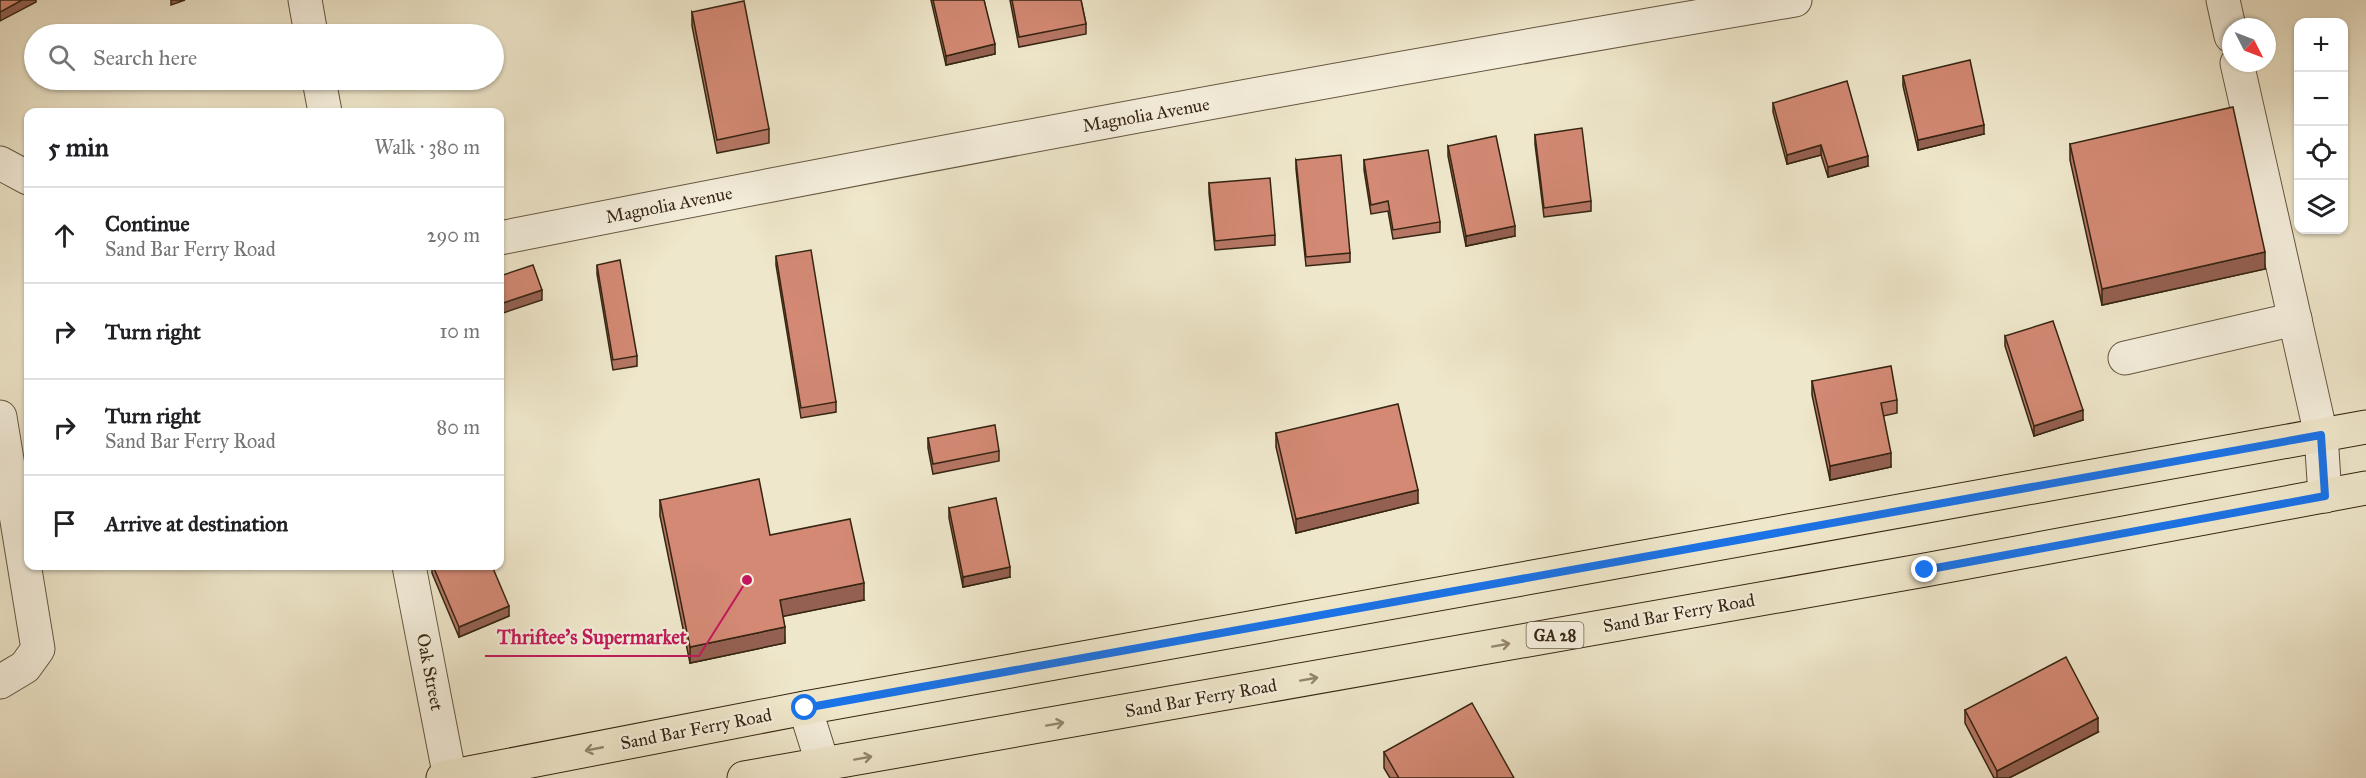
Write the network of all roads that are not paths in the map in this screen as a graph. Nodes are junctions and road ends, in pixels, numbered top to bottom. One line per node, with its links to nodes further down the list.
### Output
1 (305, 0): 5 (street)
2 (1795, 0): 11 (street, Magnolia Avenue)
3 (2223, 0): 4 (street)
4 (2227, 18)
5 (309, 24)
6 (2239, 72): 12 (street)
7 (321, 90): 8 (street)
8 (324, 108)
9 (0, 163): 10 (street)
10 (24, 176)
11 (504, 237)
12 (2295, 319): 13 (street); 16 (street)
13 (2125, 358)
14 (0, 417): 19 (street)
15 (2366, 427): 16 (main road, Sand Bar Ferry Road)
16 (2321, 435): 18 (street); 23 (main road, Sand Bar Ferry Road)
17 (2366, 488): 18 (main road, Sand Bar Ferry Road / GA 28)
18 (2325, 496): 24 (main road, Sand Bar Ferry Road / GA 28, one-way to 18)
19 (24, 564)
20 (25, 570): 22 (street)
21 (410, 570): 25 (street, Oak Street)
22 (0, 682)
23 (805, 708): 24 (street); 25 (main road, Sand Bar Ferry Road, one-way to 25)
24 (823, 765): 26 (main road, Sand Bar Ferry Road / GA 28)
25 (448, 778)
26 (744, 778)

